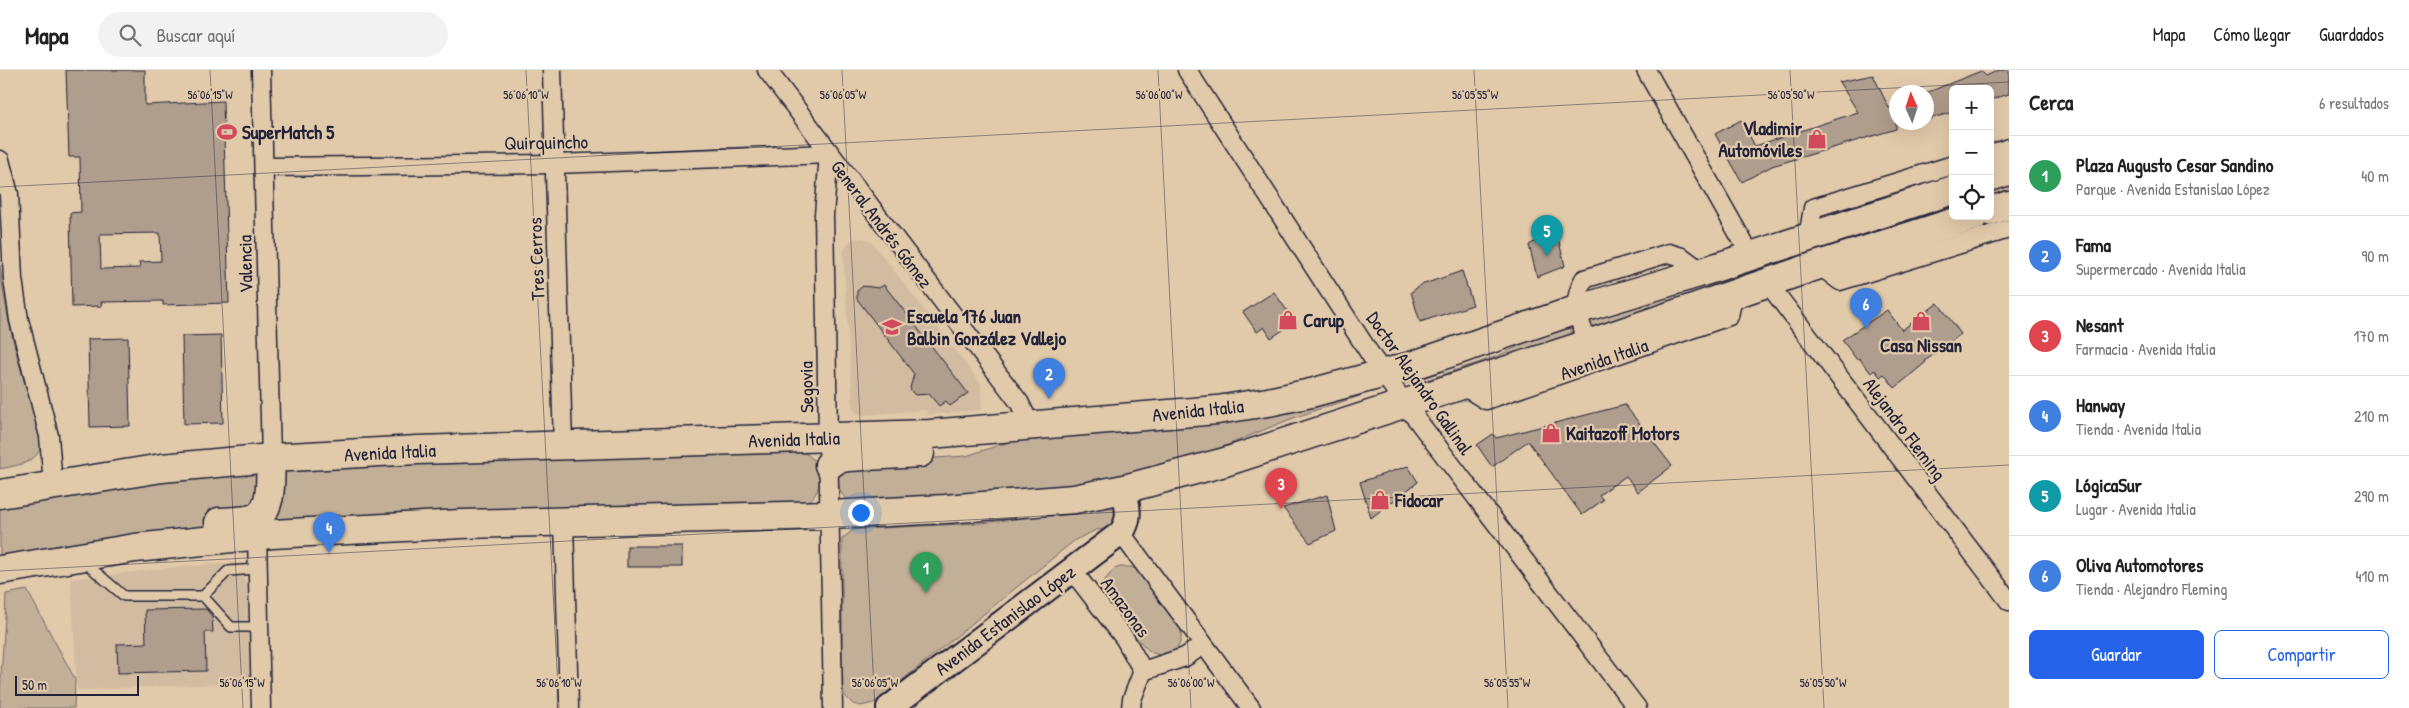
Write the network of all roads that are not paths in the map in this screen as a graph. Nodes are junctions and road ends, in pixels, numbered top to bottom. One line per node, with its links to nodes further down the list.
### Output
1 (260, 70): 12 (street, Valencia)
2 (552, 70): 10 (street, Tres Cerros)
3 (767, 70): 8 (street, General Andrés Gómez)
4 (1187, 70): 28 (street, Doctor Alejandro Gallinal)
5 (1646, 70): 21 (street)
6 (2009, 148): 7 (street)
7 (1994, 153)
8 (829, 154): 10 (street, Quirquincho); 31 (street, General Andrés Gómez); 33 (street, Segovia)
9 (0, 160): 38 (street)
10 (555, 164): 12 (street, Quirquincho); 34 (street, Tres Cerros)
11 (1949, 166): 20 (street)
12 (264, 167): 35 (street, Valencia)
13 (2009, 171): 14 (main road)
14 (1994, 176)
15 (1949, 191): 20 (main road, Avenida Italia)
16 (2009, 206): 17 (main road)
17 (1994, 210)
18 (1961, 220): 22 (main road, Avenida Italia)
19 (2009, 229): 22 (street)
20 (1808, 237): 21 (main road, Avenida Italia)
21 (1751, 256): 25 (main road, Avenida Italia)
22 (1819, 265): 23 (main road, Avenida Italia)
23 (1767, 282): 24 (main road, Avenida Italia); 51 (street, Alejandro Fleming)
24 (1734, 293): 27 (main road, Avenida Italia); 29 (street, Avenida Italia)
25 (1576, 310): 26 (main road, Avenida Italia); 27 (street, Avenida Italia)
26 (1538, 324): 28 (main road, Avenida Italia); 30 (main road)
27 (1588, 344): 29 (main road, Avenida Italia)
28 (1384, 373): 30 (street, Doctor Alejandro Gallinal); 31 (main road, Avenida Italia); 36 (main road)
29 (1460, 384): 30 (main road, Avenida Italia)
30 (1405, 404): 36 (main road, Avenida Italia); 61 (street, Doctor Alejandro Gallinal)
31 (1031, 426): 32 (main road, Avenida Italia)
32 (990, 429): 33 (main road, Avenida Italia); 37 (main road)
33 (829, 438): 34 (main road, Avenida Italia); 37 (street, Segovia)
34 (563, 446): 35 (main road, Avenida Italia)
35 (271, 458): 38 (main road, Avenida Italia); 45 (main road)
36 (1225, 462): 39 (main road, Avenida Italia)
37 (829, 465): 41 (street, Segovia)
38 (53, 484): 40 (main road, Avenida Italia)
39 (1124, 489): 41 (main road, Avenida Italia); 43 (street)
40 (0, 494)
41 (830, 515): 42 (main road, Avenida Italia); 57 (street, Segovia)
42 (564, 522): 44 (main road, Avenida Italia); 56 (street)
43 (1122, 533): 49 (street, Avenida Estanislao López); 53 (street)
44 (257, 536): 45 (main road, Avenida Italia); 47 (street)
45 (135, 548): 46 (main road, Avenida Italia)
46 (77, 556): 48 (main road, Avenida Italia); 50 (lane)
47 (257, 569): 50 (lane); 52 (street)
48 (0, 570)
49 (1072, 570): 54 (street, Amazonas); 58 (street, Avenida Estanislao López)
50 (203, 596): 52 (lane)
51 (2009, 601)
52 (259, 627): 55 (street)
53 (1203, 646): 54 (street); 60 (street)
54 (1143, 671): 59 (street)
55 (261, 708)
56 (569, 708)
57 (833, 708)
58 (888, 708)
59 (1131, 708)
60 (1251, 708)
61 (1637, 708)

